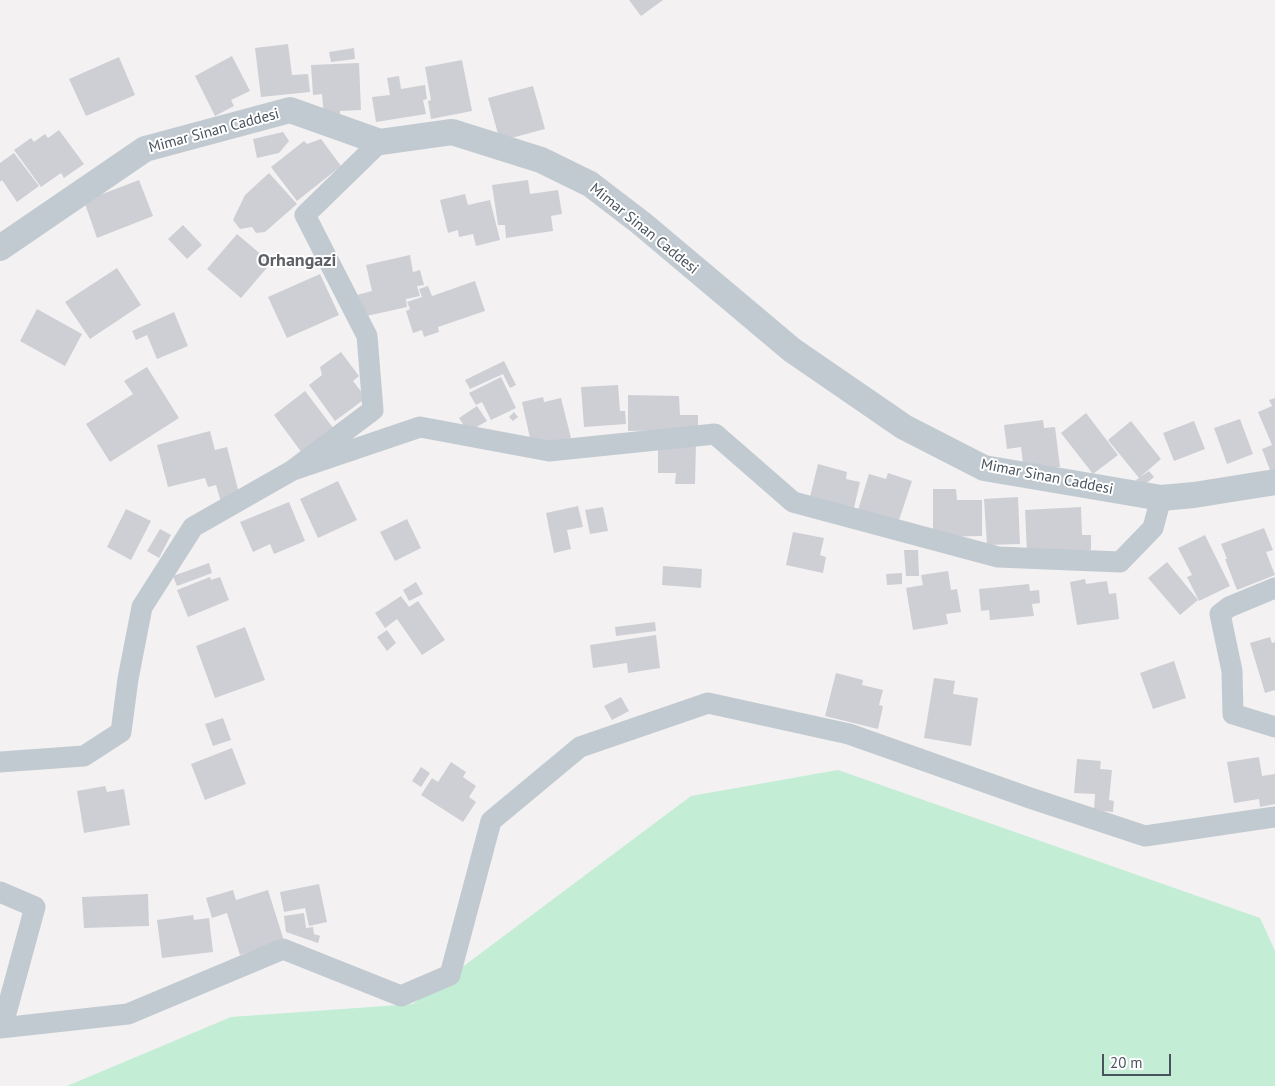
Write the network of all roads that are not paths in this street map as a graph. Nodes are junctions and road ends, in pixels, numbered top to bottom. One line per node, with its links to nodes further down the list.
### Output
1 (380, 142): 2 (street, Mimar Sinan Caddesi); 3 (street); 5 (street, Mimar Sinan Caddesi)
2 (0, 248)
3 (293, 470): 5 (street); 8 (street)
4 (1275, 482): 5 (street, Mimar Sinan Caddesi)
5 (1161, 498)
6 (1275, 588): 7 (street)
7 (1275, 728)
8 (0, 762)
9 (1275, 817): 11 (street)
10 (0, 892): 11 (street)
11 (1, 1028)

